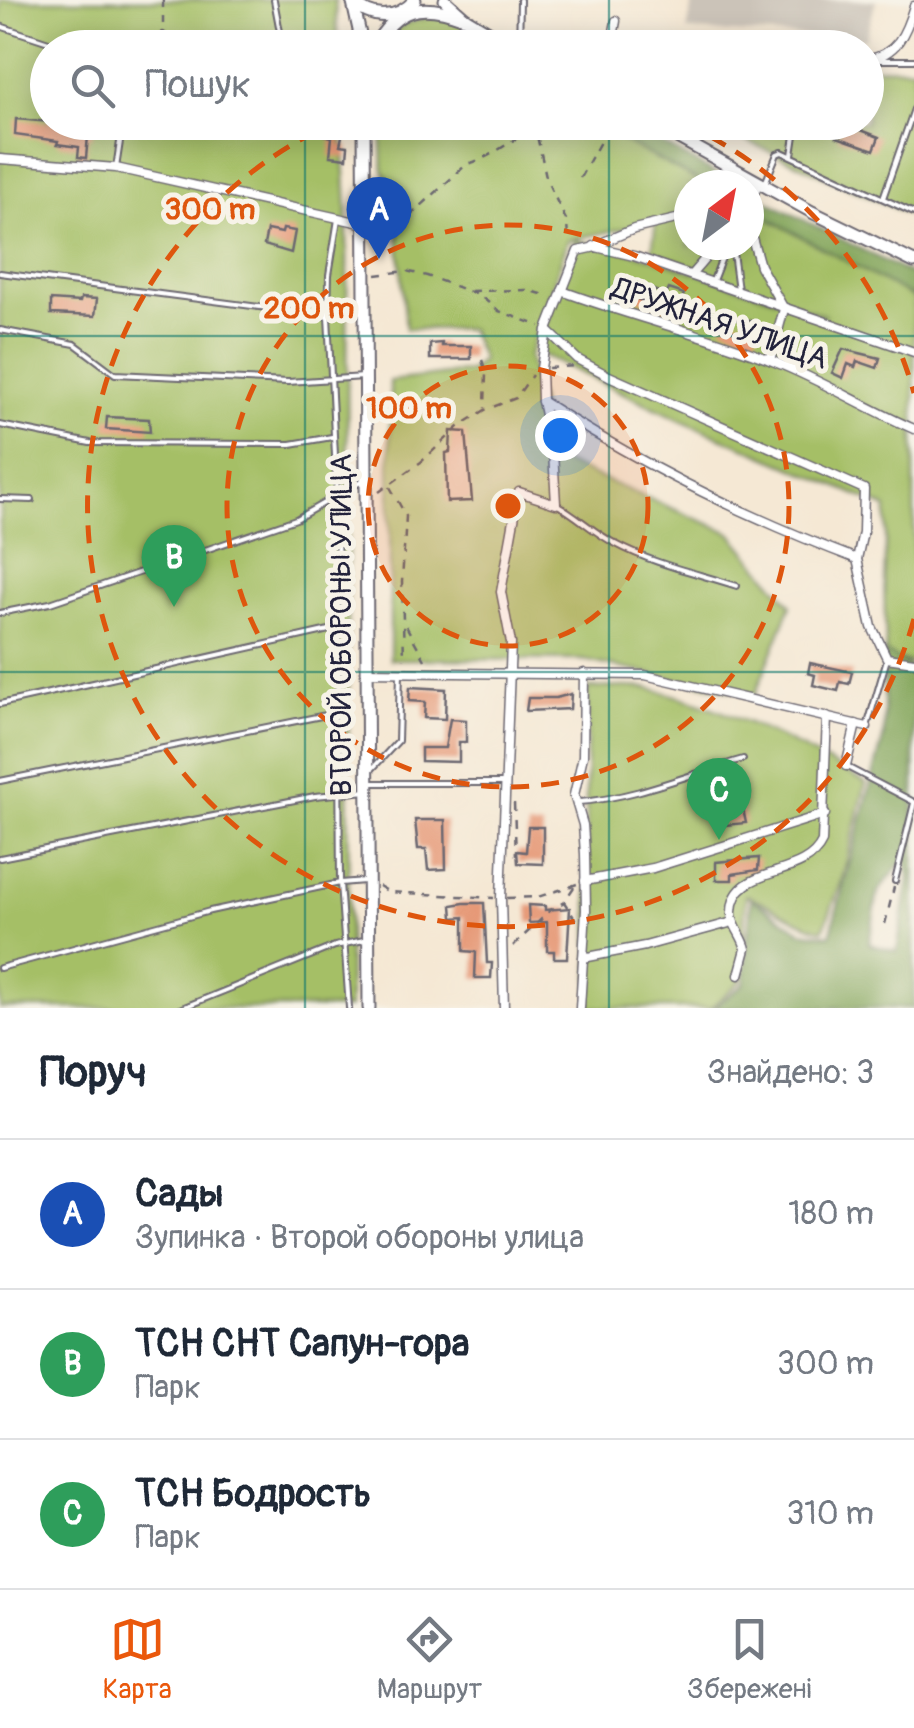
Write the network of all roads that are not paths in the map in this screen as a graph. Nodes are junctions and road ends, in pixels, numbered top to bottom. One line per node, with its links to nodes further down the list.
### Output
1 (274, 0): 11 (lane)
2 (352, 0): 7 (main road); 12 (main road)
3 (415, 0): 7 (main road)
4 (445, 0): 8 (main road)
5 (520, 0): 15 (lane)
6 (914, 6): 18 (street)
7 (402, 11): 8 (main road); 13 (main road)
8 (465, 18): 14 (main road)
9 (616, 21): 16 (street)
10 (0, 26): 17 (lane)
11 (280, 30)
12 (360, 30)
13 (384, 30)
14 (486, 30)
15 (518, 30)
16 (614, 30)
17 (30, 36)
18 (884, 52)
19 (884, 60): 20 (lane)
20 (914, 60)
21 (914, 109): 32 (lane)
22 (120, 140): 28 (lane)
23 (364, 140): 36 (main road, ВТОРОЙ ОБОРОНЫ УЛИЦА)
24 (682, 140): 29 (main road)
25 (794, 140): 26 (lane)
26 (792, 155): 30 (lane); 32 (lane)
27 (0, 159): 28 (street)
28 (116, 168): 34 (street)
29 (736, 170)
30 (764, 178)
31 (764, 186): 42 (main road)
32 (883, 198): 33 (lane)
33 (914, 213)
34 (338, 218): 36 (street); 49 (lane)
35 (674, 220): 37 (street)
36 (364, 224): 54 (main road, ВТОРОЙ ОБОРОНЫ УЛИЦА)
37 (588, 249): 44 (street); 46 (street)
38 (704, 260): 44 (street)
39 (722, 260): 45 (lane)
40 (732, 260): 47 (lane)
41 (758, 260): 48 (street)
42 (914, 262)
43 (0, 273): 49 (lane)
44 (691, 276): 45 (street)
45 (712, 283): 47 (street)
46 (562, 292): 51 (street); 53 (street, ДРУЖНАЯ УЛИЦА)
47 (739, 293): 48 (street)
48 (784, 309): 52 (street); 53 (street)
49 (328, 316): 55 (lane)
50 (0, 330): 55 (lane)
51 (548, 330): 56 (street); 65 (street)
52 (914, 352)
53 (770, 360): 58 (street, ДРУЖНАЯ УЛИЦА)
54 (364, 377): 55 (lane); 60 (main road, ВТОРОЙ ОБОРОНЫ УЛИЦА)
55 (331, 379): 59 (lane)
56 (542, 400): 64 (street); 65 (street)
57 (0, 425): 59 (lane)
58 (914, 428)
59 (332, 437): 61 (lane)
60 (364, 480): 61 (lane); 71 (main road, ВТОРОЙ ОБОРОНЫ УЛИЦА)
61 (337, 495): 67 (lane); 68 (lane)
62 (0, 499): 63 (lane)
63 (32, 500)
64 (556, 504): 66 (lane); 74 (street)
65 (857, 559): 69 (street)
66 (737, 586)
67 (0, 614)
68 (338, 628): 75 (lane); 76 (lane)
69 (888, 658): 70 (street); 79 (lane)
70 (914, 662)
71 (366, 672): 72 (street); 83 (main road, ВТОРОЙ ОБОРОНЫ УЛИЦА)
72 (400, 672): 74 (street); 83 (lane)
73 (584, 673): 74 (street); 77 (street); 86 (street)
74 (508, 674): 84 (street)
75 (0, 704)
76 (340, 712): 82 (lane); 85 (lane)
77 (827, 717): 78 (street); 88 (street)
78 (856, 724): 79 (street); 81 (street)
79 (866, 727)
80 (743, 759): 86 (lane)
81 (846, 766): 87 (lane)
82 (0, 781)
83 (367, 783): 84 (lane); 85 (lane); 90 (main road, ВТОРОЙ ОБОРОНЫ УЛИЦА)
84 (504, 783): 103 (street)
85 (340, 795): 89 (lane); 92 (lane)
86 (574, 802): 93 (street)
87 (914, 802): 91 (lane)
88 (825, 814): 93 (street); 94 (street)
89 (0, 858)
90 (368, 881): 92 (lane); 95 (main road, ВТОРОЙ ОБОРОНЫ УЛИЦА)
91 (895, 881)
92 (340, 883): 96 (lane); 98 (lane)
93 (580, 883): 97 (street)
94 (733, 922): 97 (street); 99 (street)
95 (369, 938): 96 (lane); 102 (main road, ВТОРОЙ ОБОРОНЫ УЛИЦА)
96 (343, 945): 100 (lane); 101 (lane)
97 (582, 958): 104 (street)
98 (0, 968)
99 (738, 975)
100 (182, 1008)
101 (349, 1008)
102 (369, 1008)
103 (504, 1008)
104 (580, 1008)

